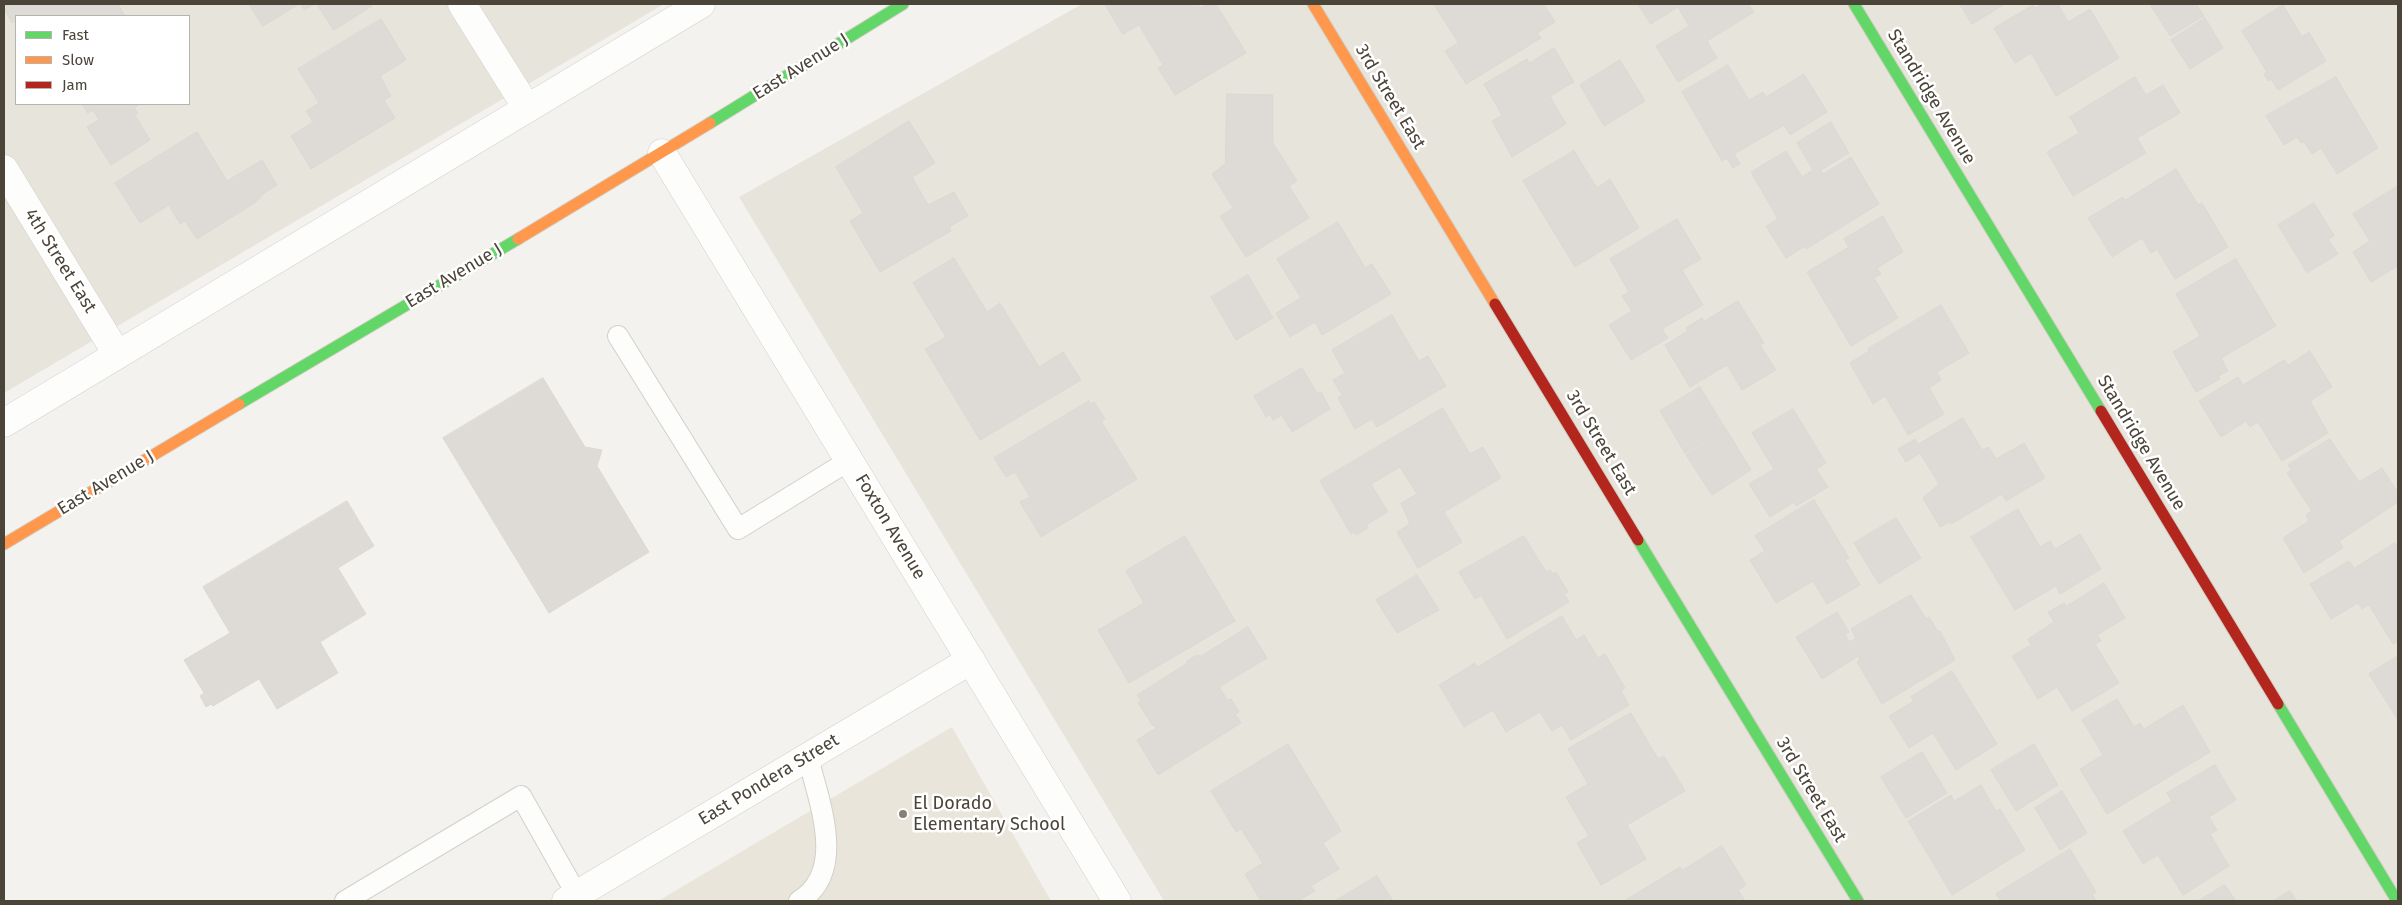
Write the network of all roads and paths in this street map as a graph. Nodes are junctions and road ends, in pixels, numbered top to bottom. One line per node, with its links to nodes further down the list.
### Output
1 (462, 4): 6 (street)
2 (701, 4): 6 (street)
3 (903, 4): 7 (street, East Avenue J)
4 (1313, 4): 20 (street, 3rd Street East)
5 (1854, 4): 21 (street, Standridge Avenue)
6 (526, 108): 10 (street)
7 (662, 152): 12 (street, Foxton Avenue); 13 (street, East Avenue J)
8 (4, 169): 10 (street, 4th Street East)
9 (618, 336): 12 (lane)
10 (117, 354): 11 (street)
11 (4, 423)
12 (850, 460): 14 (street, Foxton Avenue)
13 (4, 544)
14 (971, 660): 15 (street, East Pondera Street); 19 (street, Foxton Avenue)
15 (808, 757): 16 (street, East Pondera Street); 18 (lane)
16 (572, 898): 17 (lane)
17 (346, 901)
18 (799, 901)
19 (1117, 901)
20 (1858, 901)
21 (2397, 901)

